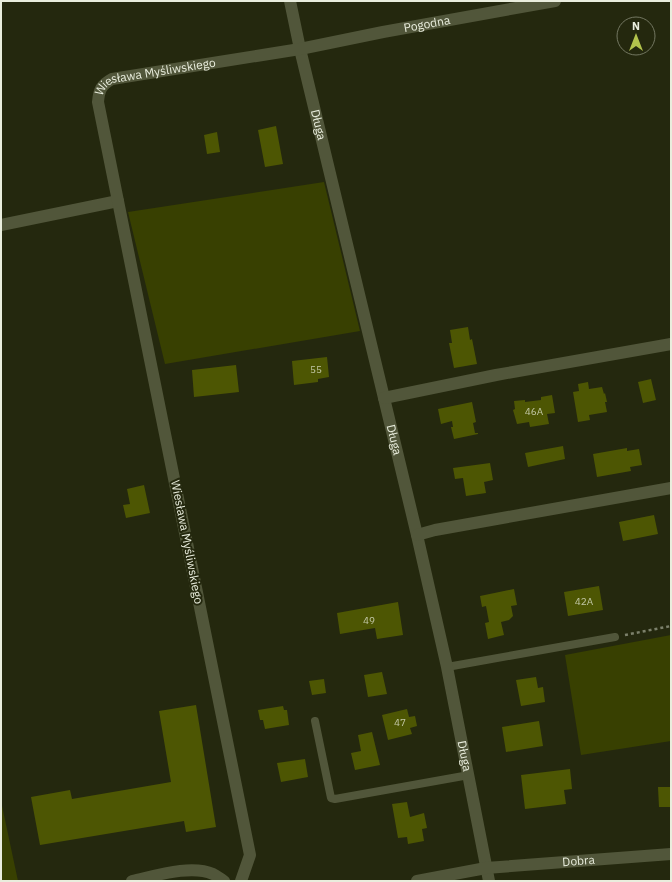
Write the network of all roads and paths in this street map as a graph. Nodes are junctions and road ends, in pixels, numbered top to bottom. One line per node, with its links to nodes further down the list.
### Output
1 (290, 1): 3 (street, Długa)
2 (555, 1): 3 (street, Pogodna)
3 (300, 49): 4 (street, Wiesława Myśliwskiego); 7 (street, Długa)
4 (118, 201): 5 (street); 19 (street, Wiesława Myśliwskiego)
5 (1, 225)
6 (671, 344): 7 (street)
7 (384, 398): 9 (street, Długa)
8 (671, 488): 9 (street)
9 (417, 535): 12 (street, Długa)
10 (671, 626): 11 (path)
11 (615, 637): 12 (lane)
12 (447, 667): 14 (street, Długa)
13 (315, 721): 14 (lane)
14 (468, 775): 16 (street, Długa)
15 (671, 854): 16 (street, Dobra)
16 (486, 868): 20 (street, Dobra); 21 (street, Długa)
17 (132, 881): 18 (street)
18 (224, 881)
19 (241, 881)
20 (417, 881)
21 (489, 881)

